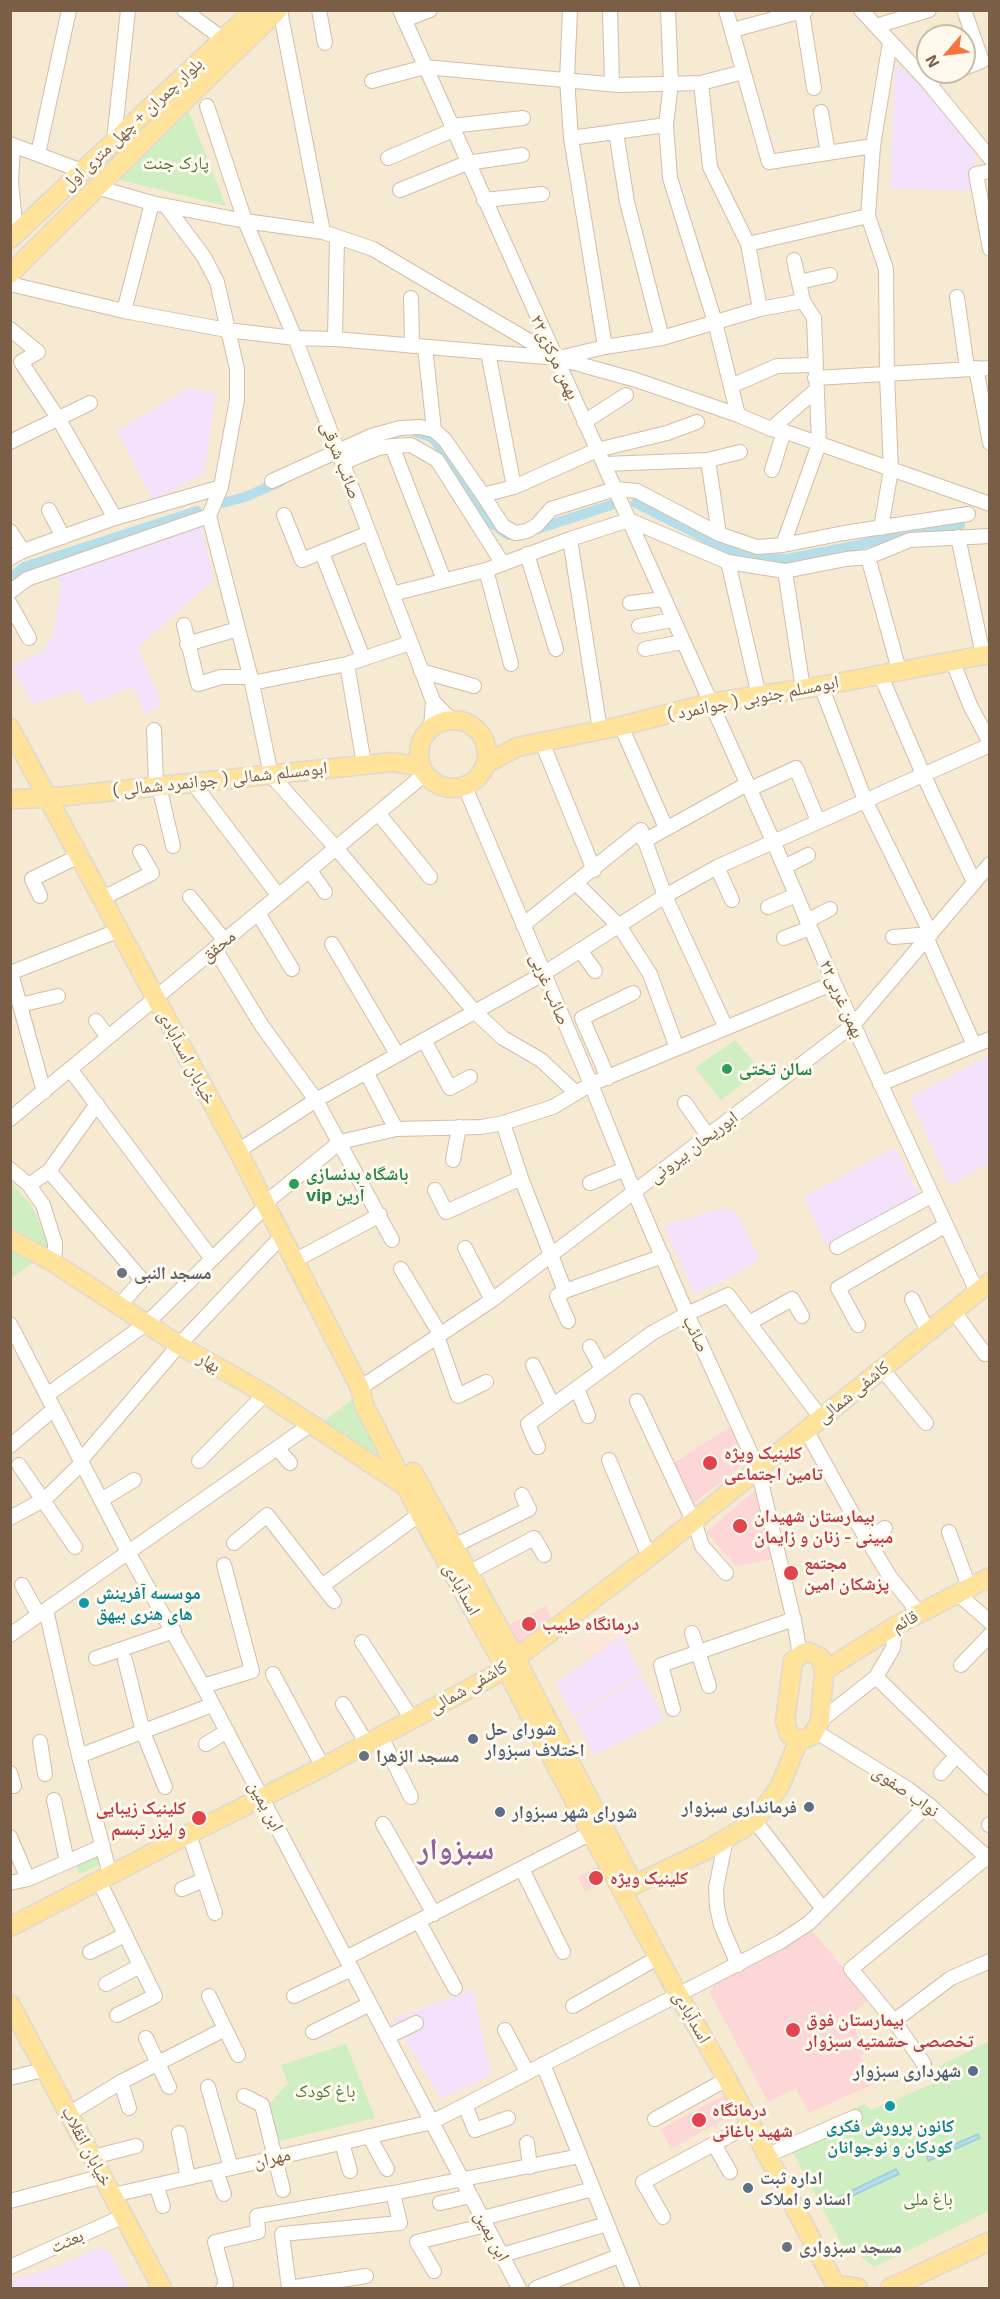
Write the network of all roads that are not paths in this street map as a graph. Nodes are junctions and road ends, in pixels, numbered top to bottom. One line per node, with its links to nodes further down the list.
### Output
1 (69, 10): 44 (street)
2 (128, 10): 40 (street)
3 (184, 10): 18 (street)
4 (254, 10): 18 (main road, بلوار چمران + چهل متری اول)
5 (279, 10): 52 (main road, بلوار چمران + چهل متری اول); 59 (street)
6 (319, 10): 20 (street)
7 (430, 10): 15 (street)
8 (570, 10): 26 (street)
9 (610, 10): 29 (street)
10 (668, 10): 28 (street)
11 (726, 10): 17 (street)
12 (861, 10): 16 (street)
13 (929, 10): 16 (street)
14 (804, 11): 17 (street); 32 (street)
15 (402, 15): 23 (street, ۲۲بهمن مرکزی)
16 (876, 26): 19 (street)
17 (733, 30): 25 (street)
18 (223, 39): 40 (main road, بلوار چمران + چهل متری اول)
19 (890, 42): 24 (street); 42 (street)
20 (325, 43)
21 (976, 45): 22 (street)
22 (976, 64)
23 (425, 67): 26 (street); 27 (street); 37 (street, ۲۲بهمن مرکزی)
24 (916, 69)
25 (743, 72): 30 (street); 43 (street)
26 (567, 79): 29 (street); 39 (street)
27 (372, 81)
28 (671, 83): 29 (street); 30 (street); 36 (street)
29 (612, 84)
30 (701, 84): 62 (street)
31 (929, 84): 47 (street)
32 (814, 88)
33 (207, 106): 58 (street, صائب شرقی)
34 (821, 112): 43 (street)
35 (523, 118): 37 (street)
36 (666, 124): 38 (street); 74 (street)
37 (452, 128): 46 (street); 48 (street, ۲۲بهمن مرکزی)
38 (616, 132): 39 (street); 78 (street)
39 (571, 138): 81 (street)
40 (114, 140): 49 (main road, بلوار چمران + چهل متری اول)
41 (12, 144): 44 (street); 51 (street)
42 (873, 146): 43 (street); 57 (street)
43 (828, 153)
44 (38, 154): 49 (street)
45 (522, 155): 48 (street)
46 (388, 158)
47 (990, 158)
48 (467, 163): 53 (street); 55 (street, ۲۲بهمن مرکزی)
49 (82, 171): 60 (main road, بلوار چمران + چهل متری اول)
50 (990, 171): 63 (street)
51 (11, 182): 60 (street)
52 (96, 187): 56 (street); 65 (main road, بلوار چمران + چهل متری اول)
53 (400, 190)
54 (542, 194): 55 (street)
55 (484, 200): 83 (street, ۲۲بهمن مرکزی)
56 (159, 205): 58 (street); 73 (street); 76 (street)
57 (868, 216): 62 (street); 85 (street)
58 (245, 221): 59 (street); 77 (street, صائب شرقی)
59 (323, 232): 61 (street)
60 (13, 236)
61 (337, 237): 79 (street); 83 (street)
62 (748, 244): 72 (street)
63 (990, 249)
64 (794, 260): 67 (street)
65 (10, 274)
66 (830, 275): 67 (street)
67 (799, 282): 71 (street)
68 (10, 284): 73 (street)
69 (957, 297): 84 (street)
70 (411, 298): 80 (street)
71 (803, 301): 72 (street); 86 (street)
72 (760, 309): 74 (street)
73 (124, 311): 76 (street)
74 (715, 322): 78 (street); 87 (street)
75 (10, 329): 91 (street)
76 (227, 330): 77 (street); 109 (street)
77 (295, 338): 79 (street); 102 (street, صائب شرقی)
78 (662, 338): 81 (street)
79 (335, 339): 80 (street)
80 (418, 346): 82 (street); 94 (street)
81 (605, 347): 83 (street)
82 (488, 352): 83 (street); 108 (street)
83 (557, 358): 90 (street); 92 (street, ۲۲بهمن مرکزی)
84 (977, 368): 85 (street); 97 (street)
85 (887, 375): 86 (street); 105 (street)
86 (815, 378): 87 (street); 95 (street); 98 (street)
87 (731, 386): 90 (street)
88 (626, 395): 92 (street)
89 (90, 403): 91 (street)
90 (738, 415): 95 (street)
91 (58, 418): 96 (street); 117 (street)
92 (584, 422): 100 (street, ۲۲بهمن مرکزی)
93 (697, 422): 100 (street)
94 (434, 430): 102 (street); 111 (street)
95 (777, 430): 98 (street); 106 (street)
96 (10, 442)
97 (990, 443)
98 (819, 444): 105 (street); 127 (street)
99 (392, 446): 102 (street); 133 (street); 136 (street)
100 (597, 450): 104 (street, ۲۲بهمن مرکزی); 108 (street)
101 (740, 452): 103 (street)
102 (340, 457): 107 (street); 121 (street, صائب شرقی)
103 (708, 460): 104 (street); 122 (street)
104 (604, 464): 110 (street, ۲۲بهمن مرکزی)
105 (891, 470): 112 (street); 119 (street)
106 (772, 471)
107 (272, 481)
108 (514, 487): 111 (street)
109 (221, 488): 116 (street); 117 (street)
110 (615, 489): 111 (street); 118 (street, ۲۲بهمن مرکزی); 122 (street)
111 (483, 495)
112 (990, 504)
113 (49, 510): 124 (street)
114 (968, 514): 119 (street)
115 (284, 515): 128 (street)
116 (209, 516): 137 (street); 145 (street)
117 (115, 518): 124 (street)
118 (629, 520): 126 (street); 132 (street); 139 (street, ۲۲بهمن مرکزی)
119 (881, 528): 127 (street)
120 (10, 531): 130 (street)
121 (369, 533): 128 (street); 138 (street, صائب شرقی)
122 (719, 534): 127 (street)
123 (990, 536): 125 (street)
124 (63, 537): 130 (street)
125 (958, 537): 131 (street); 152 (street)
126 (570, 539): 129 (street); 171 (street)
127 (783, 545)
128 (322, 553): 153 (street)
129 (527, 554): 133 (street); 150 (street)
130 (17, 555)
131 (868, 557): 135 (street); 157 (street)
132 (728, 562): 135 (street); 163 (street)
133 (503, 564): 134 (street)
134 (486, 570): 136 (street); 156 (street)
135 (784, 571): 162 (street)
136 (444, 580): 138 (street)
137 (10, 592)
138 (392, 594): 148 (street, صائب شرقی)
139 (663, 599): 140 (street); 142 (street, ۲۲بهمن مرکزی)
140 (630, 603)
141 (10, 604): 146 (street)
142 (672, 620): 144 (street); 147 (street, ۲۲بهمن مرکزی)
143 (184, 625): 149 (street)
144 (639, 626)
145 (238, 629): 149 (street); 160 (street)
146 (30, 638)
147 (682, 642): 151 (street); 165 (street, ۲۲بهمن مرکزی)
148 (410, 643): 153 (street); 158 (street, صائب شرقی)
149 (187, 644): 160 (street)
150 (556, 649)
151 (645, 649)
152 (986, 655): 154 (main road, ابومسلم جنوبی ( جوانمرد ))
153 (363, 658): 155 (street)
154 (952, 660): 157 (main road, ابومسلم جنوبی ( جوانمرد )); 174 (street)
155 (347, 664): 160 (street); 178 (street)
156 (511, 664)
157 (898, 670): 159 (main road, ابومسلم جنوبی ( جوانمرد ))
158 (421, 671): 161 (street); 164 (street, صائب شرقی)
159 (880, 674): 162 (main road, ابومسلم جنوبی ( جوانمرد )); 182 (street)
160 (251, 680): 183 (street)
161 (474, 686)
162 (812, 687): 163 (main road, ابومسلم جنوبی ( جوانمرد )); 191 (street)
163 (759, 696): 165 (main road, ابومسلم جنوبی ( جوانمرد ))
164 (433, 701): 166 (street); 169 (street)
165 (710, 704): 167 (main road, ابومسلم جنوبی ( جوانمرد )); 187 (street, ۲۲بهمن غربی)
166 (452, 720): 169 (main road); 172 (main road)
167 (621, 726): 171 (main road, ابومسلم جنوبی ( جوانمرد )); 195 (street)
168 (10, 728): 181 (main road, خیابان اسدآبادی)
169 (431, 728): 176 (main road)
170 (154, 730): 185 (street)
171 (600, 730): 173 (main road, ابومسلم جنوبی ( جوانمرد ))
172 (481, 734): 175 (main road); 179 (main road)
173 (541, 740): 175 (main road, ابومسلم جنوبی ( جوانمرد )); 206 (street)
174 (990, 744): 182 (street)
175 (517, 747): 179 (main road, ابومسلم جنوبی ( جوانمرد ))
176 (419, 749): 177 (main road); 180 (main road)
177 (392, 762): 178 (main road, ابومسلم شمالی ( جوانمرد شمالی )); 180 (main road)
178 (364, 764): 183 (main road, ابومسلم شمالی ( جوانمرد شمالی ))
179 (486, 764): 186 (main road)
180 (423, 771): 186 (main road); 192 (street, محقق)
181 (35, 774): 188 (main road); 189 (main road, خیابان اسدآبادی)
182 (923, 774): 191 (street); 209 (street)
183 (271, 775): 184 (main road, ابومسلم شمالی ( جوانمرد شمالی )); 199 (street)
184 (193, 783): 185 (main road, ابومسلم شمالی ( جوانمرد شمالی )); 212 (street)
185 (158, 786): 188 (main road, ابومسلم شمالی ( جوانمرد شمالی )); 198 (street)
186 (465, 787): 223 (street, صائب غربی)
187 (748, 787): 194 (street); 195 (street); 197 (street, ۲۲بهمن غربی)
188 (74, 795): 189 (main road, ابومسلم شمالی ( جوانمرد شمالی ))
189 (47, 798): 190 (main road, ابومسلم شمالی ( جوانمرد شمالی )); 193 (main road, خیابان اسدآبادی)
190 (12, 799): 193 (main road)
191 (866, 800): 194 (street); 226 (street)
192 (378, 813): 199 (street, محقق); 208 (street)
193 (60, 820): 202 (main road, خیابان اسدآبادی)
194 (818, 821): 197 (street)
195 (666, 828): 196 (street)
196 (643, 836): 206 (street); 215 (street)
197 (773, 841): 204 (street); 205 (street, ۲۲بهمن غربی)
198 (173, 846)
199 (336, 848): 207 (street, محقق); 241 (street)
200 (140, 852): 217 (street)
201 (808, 855): 205 (street)
202 (80, 856): 214 (street); 217 (main road, خیابان اسدآبادی)
203 (990, 864): 209 (street, ابوریحان بیرونی)
204 (717, 867): 215 (street); 218 (street)
205 (784, 867): 213 (street, ۲۲بهمن غربی)
206 (594, 870): 210 (street)
207 (310, 871): 211 (street); 212 (street, محقق)
208 (430, 877)
209 (974, 882): 226 (street, ابوریحان بیرونی)
210 (576, 883): 223 (street); 224 (street)
211 (325, 892)
212 (278, 895): 221 (street, محقق)
213 (796, 895): 219 (street); 222 (street, ۲۲بهمن غربی)
214 (40, 896)
215 (666, 896): 224 (street); 244 (street)
216 (190, 897): 230 (street)
217 (103, 898): 225 (main road, خیابان اسدآبادی)
218 (732, 900)
219 (768, 907)
220 (830, 909): 222 (street)
221 (258, 913): 230 (street, محقق); 232 (street)
222 (808, 924): 228 (street); 236 (street, ۲۲بهمن غربی)
223 (523, 925): 235 (street, صائب غربی)
224 (620, 927): 231 (street); 249 (street)
225 (120, 930): 234 (street); 239 (main road, خیابان اسدآبادی)
226 (929, 936): 227 (street); 243 (street, ابوریحان بیرونی); 248 (street)
227 (893, 937)
228 (784, 938)
229 (332, 944): 250 (street)
230 (220, 945): 239 (street, محقق); 259 (street)
231 (580, 950): 233 (street); 235 (street)
232 (292, 969)
233 (595, 971)
234 (11, 973): 240 (street)
235 (543, 974): 241 (street); 255 (street, صائب غربی)
236 (834, 983): 243 (street, ۲۲بهمن غربی); 244 (street)
237 (633, 993): 254 (street)
238 (58, 996): 240 (street)
239 (155, 998): 245 (street, محقق); 268 (main road, خیابان اسدآبادی)
240 (20, 1005): 257 (street)
241 (475, 1012): 246 (street); 258 (street)
242 (96, 1021): 245 (street)
243 (853, 1024): 256 (street, ۲۲بهمن غربی); 266 (street, ابوریحان بیرونی)
244 (726, 1028): 249 (street)
245 (108, 1037): 251 (street, محقق)
246 (424, 1040): 250 (street); 253 (street)
247 (990, 1040): 248 (street)
248 (974, 1045): 256 (street)
249 (677, 1047): 254 (street)
250 (397, 1054): 252 (street)
251 (70, 1069): 257 (street, محقق); 261 (street)
252 (366, 1072): 259 (street); 265 (street)
253 (470, 1077)
254 (608, 1078): 255 (street)
255 (591, 1084): 258 (street); 271 (street, صائب غربی)
256 (880, 1084): 278 (street, ۲۲بهمن غربی)
257 (44, 1092): 262 (street, محقق)
258 (575, 1092): 263 (street)
259 (316, 1100): 267 (street); 268 (street)
260 (686, 1103): 266 (street)
261 (96, 1104): 272 (street); 289 (street)
262 (10, 1119)
263 (503, 1123): 264 (street); 273 (street)
264 (459, 1127): 265 (street); 269 (street)
265 (396, 1129): 267 (street)
266 (708, 1136): 277 (street, ابوریحان بیرونی)
267 (340, 1142): 279 (street); 280 (street)
268 (238, 1151): 279 (main road, خیابان اسدآبادی)
269 (453, 1160)
270 (10, 1169): 275 (street)
271 (625, 1169): 274 (street); 277 (street, صائب غربی)
272 (50, 1171): 275 (street); 297 (street)
273 (521, 1178): 276 (street); 287 (street)
274 (590, 1183)
275 (29, 1185): 290 (street)
276 (435, 1190)
277 (634, 1191): 287 (street, ابوریحان بیرونی); 288 (street, صائب)
278 (931, 1196): 281 (street, ۲۲بهمن غربی); 285 (street)
279 (265, 1205): 282 (main road, خیابان اسدآبادی); 289 (street)
280 (380, 1215): 284 (street); 291 (street)
281 (946, 1225): 293 (street, ۲۲بهمن غربی); 305 (street)
282 (281, 1237): 291 (main road, خیابان اسدآبادی); 308 (street)
283 (10, 1239): 290 (main road, بهار)
284 (392, 1240)
285 (837, 1247)
286 (465, 1248): 296 (street)
287 (551, 1256): 294 (street); 296 (street, ابوریحان بیرونی)
288 (663, 1256): 294 (street); 299 (street, صائب)
289 (212, 1260): 302 (street)
290 (51, 1261): 297 (main road, بهار)
291 (294, 1261): 315 (main road, خیابان اسدآبادی)
292 (401, 1269): 307 (street)
293 (983, 1287): 298 (main road, کاشفی شمالی)
294 (565, 1291): 301 (street)
295 (912, 1299): 306 (street)
296 (492, 1300): 307 (street, ابوریحان بیرونی)
297 (119, 1306): 302 (main road, بهار)
298 (954, 1312): 306 (main road, کاشفی شمالی); 310 (street)
299 (687, 1314): 303 (street); 312 (street); 335 (street, صائب)
300 (802, 1316): 303 (street)
301 (568, 1321)
302 (147, 1323): 308 (main road, بهار); 318 (street)
303 (749, 1323): 323 (street)
304 (10, 1324): 318 (street, ابن یمین)
305 (858, 1325)
306 (928, 1332): 313 (main road, کاشفی شمالی)
307 (438, 1335): 314 (street); 315 (street, ابوریحان بیرونی)
308 (179, 1345): 317 (main road, بهار); 332 (street)
309 (590, 1347): 312 (street)
310 (990, 1352)
311 (532, 1365): 320 (street)
312 (602, 1369): 316 (street)
313 (882, 1369): 323 (main road, کاشفی شمالی); 324 (street)
314 (486, 1382)
315 (360, 1388): 337 (main road, اسدآبادی); 348 (main road, اسدآبادی)
316 (577, 1388): 320 (street); 322 (street)
317 (265, 1394): 325 (main road, بهار); 331 (street)
318 (47, 1395): 321 (street, ابن یمین)
319 (637, 1401): 343 (street)
320 (553, 1406): 328 (street)
321 (54, 1409): 327 (street); 332 (street, ابن یمین)
322 (588, 1416)
323 (821, 1418): 326 (main road, کاشفی شمالی)
324 (926, 1423)
325 (310, 1425): 329 (street); 337 (main road, بهار)
326 (806, 1430): 335 (main road, کاشفی شمالی); 346 (street)
327 (10, 1446)
328 (538, 1447)
329 (278, 1449): 333 (street); 350 (street)
330 (609, 1460): 352 (street)
331 (199, 1461)
332 (81, 1462): 339 (street); 340 (street, ابن یمین)
333 (290, 1463)
334 (19, 1465): 339 (street)
335 (760, 1472): 343 (main road, کاشفی شمالی); 363 (street, صائب)
336 (134, 1480): 340 (street)
337 (406, 1487): 341 (main road, اسدآبادی)
338 (522, 1495): 348 (street)
339 (43, 1500): 342 (street); 349 (street)
340 (101, 1500): 350 (street, ابن یمین)
341 (420, 1514): 358 (street); 375 (main road, اسدآبادی)
342 (10, 1518)
343 (693, 1521): 352 (main road, کاشفی شمالی); 355 (street)
344 (885, 1528): 346 (street)
345 (949, 1532): 359 (street)
346 (864, 1535): 362 (street)
347 (234, 1543): 358 (street)
348 (452, 1546): 354 (main road, اسدآبادی)
349 (75, 1547)
350 (128, 1552): 361 (street); 366 (street, ابن یمین)
351 (544, 1555): 354 (street)
352 (649, 1557): 375 (main road, کاشفی شمالی)
353 (224, 1565): 380 (street)
354 (468, 1573): 375 (main road, اسدآبادی)
355 (726, 1573)
356 (990, 1577): 359 (main road, قائم)
357 (22, 1585): 361 (street)
358 (322, 1586): 360 (street)
359 (963, 1591): 362 (main road, قائم); 364 (street)
360 (334, 1601)
361 (42, 1612): 368 (street); 393 (street)
362 (920, 1614): 365 (main road, قائم)
363 (794, 1619): 371 (street); 372 (street, صائب)
364 (990, 1622)
365 (895, 1626): 377 (main road, قائم); 379 (street)
366 (174, 1631): 373 (street); 380 (street, ابن یمین)
367 (692, 1633): 371 (street)
368 (10, 1635)
369 (990, 1635): 376 (street)
370 (362, 1642): 385 (street)
371 (698, 1653): 381 (street); 384 (street)
372 (800, 1656): 377 (main road); 390 (main road)
373 (96, 1658)
374 (126, 1660): 388 (street)
375 (511, 1664): 385 (main road, کاشفی شمالی); 406 (main road, اسدآبادی); 418 (main road, اسدآبادی)
376 (961, 1665)
377 (824, 1671): 386 (main road)
378 (273, 1674): 395 (street)
379 (876, 1677): 386 (street); 394 (street)
380 (203, 1686): 383 (street, ابن یمین)
381 (709, 1686)
382 (343, 1704): 389 (street)
383 (212, 1705): 387 (street, ابن یمین); 388 (street)
384 (673, 1709)
385 (412, 1719): 389 (main road, کاشفی شمالی)
386 (818, 1726): 390 (main road); 403 (street, نواب صفوی)
387 (227, 1731): 392 (street); 401 (street, ابن یمین)
388 (142, 1732): 393 (street); 398 (street)
389 (374, 1740): 395 (main road, کاشفی شمالی); 400 (street)
390 (799, 1740): 404 (main road)
391 (40, 1742): 397 (street)
392 (206, 1744)
393 (79, 1756): 410 (street)
394 (956, 1756): 396 (street); 399 (street)
395 (323, 1767): 401 (main road, کاشفی شمالی)
396 (941, 1773)
397 (45, 1774)
398 (165, 1787)
399 (990, 1788)
400 (411, 1797)
401 (261, 1798): 407 (main road, کاشفی شمالی); 430 (street, ابن یمین)
402 (54, 1800): 412 (street)
403 (928, 1804): 411 (street, نواب صفوی); 420 (street, مهران)
404 (755, 1821): 409 (main road); 420 (street)
405 (383, 1824): 422 (street)
406 (591, 1833): 413 (street); 418 (main road, اسدآبادی)
407 (189, 1834): 414 (main road, کاشفی شمالی); 416 (street)
408 (10, 1837): 415 (street)
409 (726, 1839): 418 (main road); 431 (street)
410 (103, 1846): 412 (street); 414 (street)
411 (988, 1858): 442 (street)
412 (67, 1862): 415 (street)
413 (522, 1869): 422 (street); 427 (street)
414 (105, 1878): 424 (main road, کاشفی شمالی); 425 (street)
415 (28, 1879): 417 (street)
416 (204, 1880): 419 (street); 421 (street)
417 (10, 1883)
418 (629, 1887): 428 (main road, اسدآبادی)
419 (182, 1889)
420 (823, 1910): 431 (street, مهران)
421 (215, 1913)
422 (434, 1914): 423 (street)
423 (419, 1922): 430 (street); 434 (street)
424 (10, 1927)
425 (125, 1935): 426 (street); 432 (street)
426 (90, 1952)
427 (563, 1952)
428 (659, 1957): 435 (main road, اسدآبادی); 440 (street)
429 (990, 1961): 442 (street)
430 (349, 1964): 437 (street); 439 (street, ابن یمین)
431 (738, 1965): 435 (street, مهران)
432 (140, 1966): 433 (street); 441 (street)
433 (106, 1984)
434 (455, 1988)
435 (678, 1994): 451 (street, مهران); 456 (main road, اسدآبادی)
436 (209, 1996): 444 (street)
437 (294, 1996)
438 (10, 2004): 453 (main road, خیابان انقلاب)
439 (370, 2004): 446 (street); 447 (street, ابن یمین)
440 (573, 2006)
441 (117, 2015)
442 (894, 2020): 452 (street)
443 (417, 2023): 447 (street)
444 (225, 2029): 449 (street); 450 (street)
445 (505, 2030): 454 (street)
446 (313, 2032)
447 (387, 2037): 467 (street, ابن یمین)
448 (146, 2038): 450 (street)
449 (238, 2055)
450 (158, 2063): 457 (street); 458 (street)
451 (543, 2064): 454 (street, مهران); 475 (street)
452 (924, 2064)
453 (47, 2069): 455 (street); 463 (main road, خیابان انقلاب)
454 (528, 2072): 461 (street, مهران)
455 (10, 2078)
456 (727, 2079): 466 (street); 468 (main road, اسدآبادی)
457 (121, 2082): 462 (street); 463 (street)
458 (169, 2087)
459 (208, 2087): 480 (street)
460 (244, 2096): 478 (street)
461 (465, 2105): 465 (street); 467 (street, مهران)
462 (129, 2108)
463 (70, 2113): 477 (main road, خیابان انقلاب)
464 (855, 2117): 476 (street)
465 (508, 2118)
466 (655, 2119)
467 (432, 2122): 470 (street, مهران); 487 (street, ابن یمین)
468 (751, 2124): 473 (street); 476 (main road, اسدآبادی)
469 (179, 2133): 486 (street)
470 (369, 2136): 471 (street, مهران); 481 (street)
471 (342, 2143): 478 (street, مهران); 483 (street)
472 (527, 2143): 479 (street)
473 (714, 2144): 484 (street); 499 (street)
474 (136, 2146): 477 (street)
475 (580, 2156): 479 (street); 489 (street)
476 (766, 2156): 514 (main road, اسدآبادی)
477 (93, 2157): 485 (main road, خیابان انقلاب)
478 (275, 2158): 480 (street, مهران); 490 (street)
479 (530, 2167): 487 (street)
480 (231, 2168): 482 (street, مهران)
481 (387, 2169)
482 (216, 2171): 486 (street, مهران); 492 (street)
483 (350, 2171)
484 (730, 2172)
485 (103, 2176): 493 (main road, خیابان انقلاب); 495 (street)
486 (188, 2178): 488 (street, مهران)
487 (462, 2180): 491 (street); 494 (street, ابن یمین)
488 (156, 2185): 493 (street, مهران); 497 (street)
489 (593, 2189): 500 (street); 501 (street)
490 (283, 2190)
491 (393, 2193): 508 (street); 510 (street)
492 (224, 2194)
493 (113, 2195): 498 (main road, خیابان انقلاب)
494 (471, 2196): 496 (street); 500 (street, ابن یمین)
495 (10, 2201)
496 (440, 2203)
497 (163, 2206)
498 (124, 2216): 505 (street, بعثت); 509 (main road, خیابان انقلاب)
499 (663, 2217)
500 (484, 2222): 503 (street, ابن یمین); 506 (street)
501 (607, 2224): 503 (street); 504 (street)
502 (990, 2241): 516 (main road)
503 (502, 2255): 511 (street, ابن یمین)
504 (620, 2256): 512 (street); 513 (street)
505 (12, 2262)
506 (434, 2271)
507 (366, 2276): 508 (street)
508 (289, 2288)
509 (162, 2289)
510 (223, 2289)
511 (519, 2289)
512 (536, 2289)
513 (633, 2289)
514 (838, 2289): 515 (main road)
515 (858, 2289)
516 (890, 2289)

